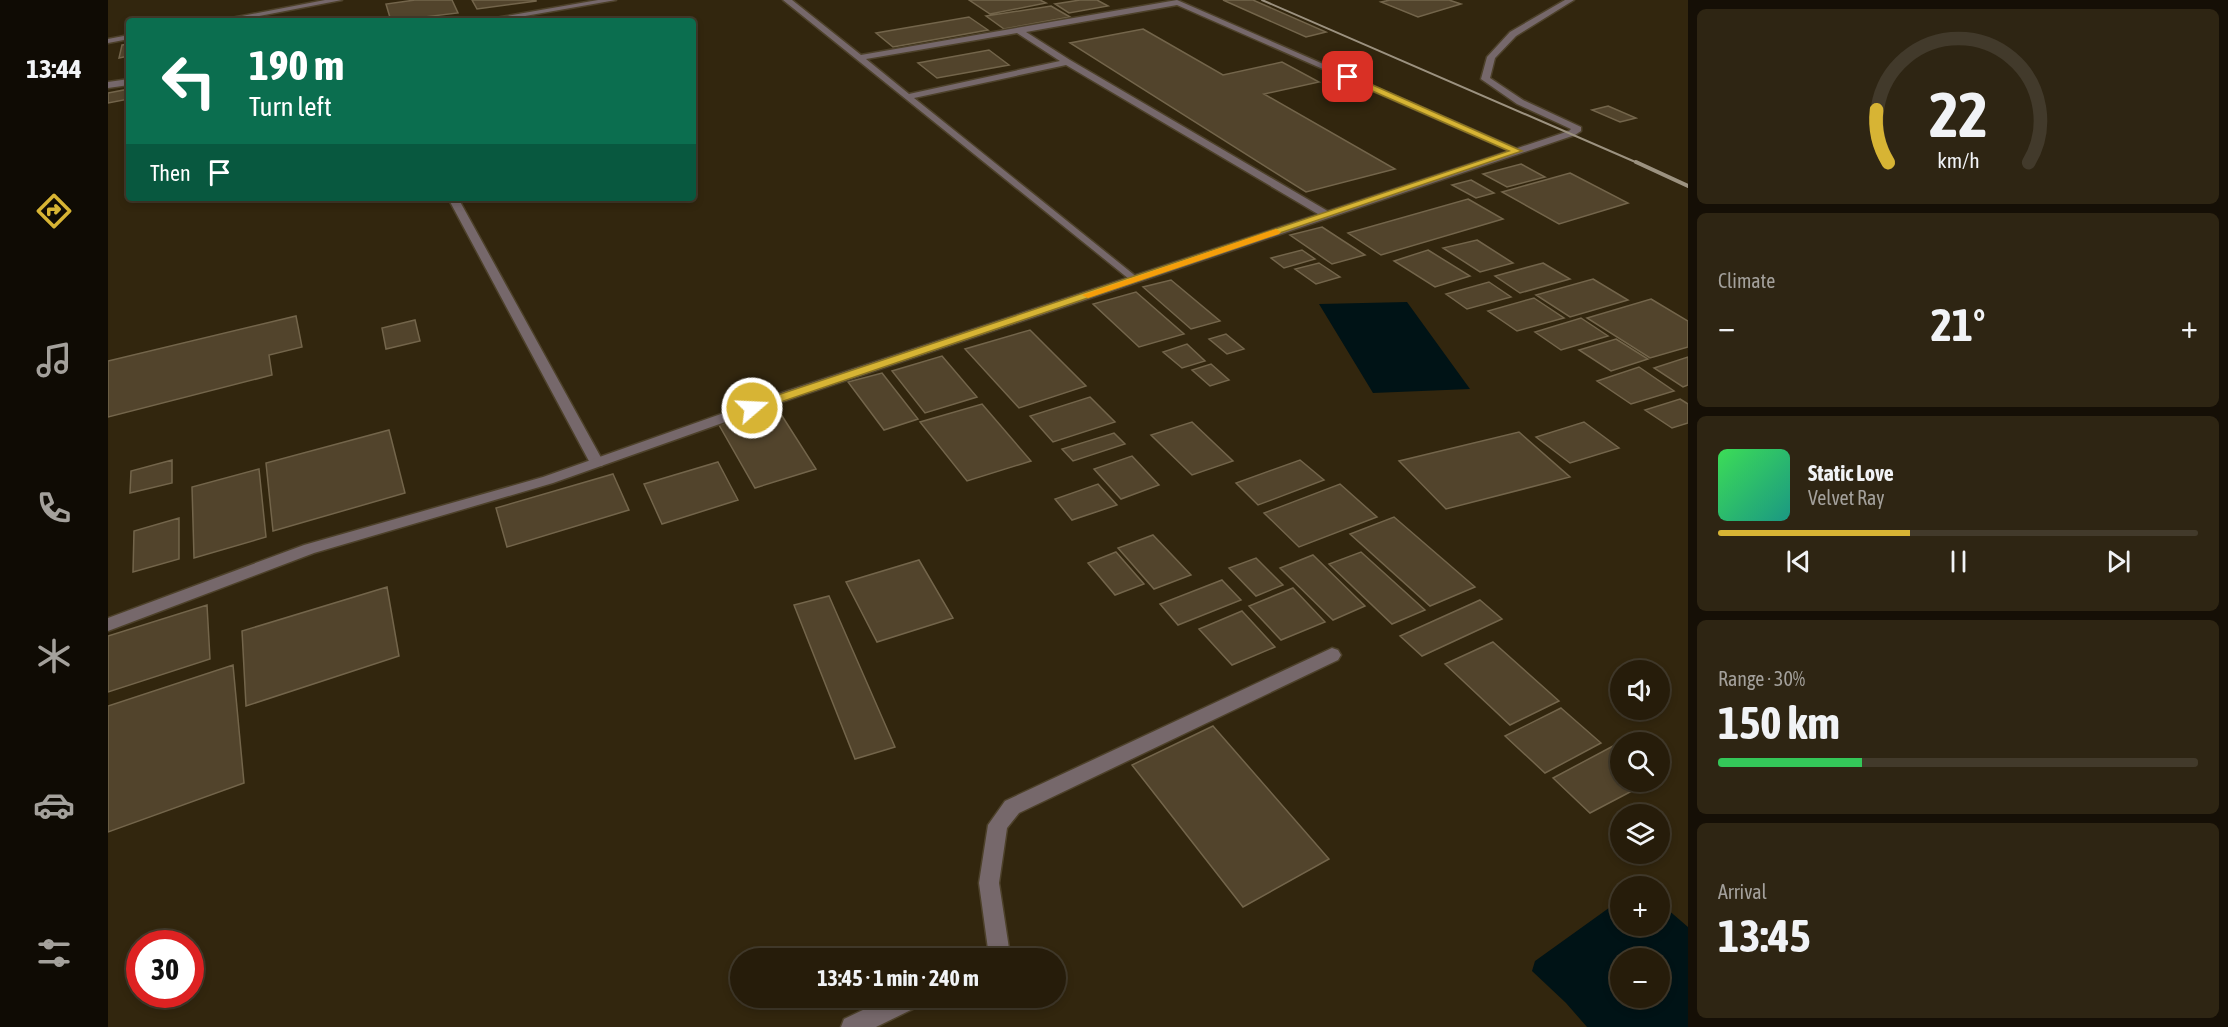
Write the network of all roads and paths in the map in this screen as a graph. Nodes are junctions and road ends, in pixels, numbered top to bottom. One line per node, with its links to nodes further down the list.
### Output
1 (338, 0): 6 (street)
2 (612, 0): 7 (street)
3 (786, 0): 11 (street)
4 (1570, 0): 16 (street)
5 (1174, 2): 8 (street); 16 (street)
6 (237, 18)
7 (501, 18)
8 (1019, 30): 11 (street); 12 (street)
9 (126, 38): 10 (street)
10 (108, 41)
11 (859, 58): 15 (street)
12 (1067, 62): 15 (street); 18 (street)
13 (126, 82): 14 (street)
14 (108, 85)
15 (907, 97): 19 (street)
16 (1517, 151): 18 (street)
17 (455, 201): 20 (street)
18 (1327, 215): 19 (street)
19 (1134, 280): 20 (street)
20 (597, 463): 21 (street)
21 (108, 625)
22 (1332, 655): 23 (street)
23 (998, 948)
24 (891, 1008): 25 (street)
25 (852, 1027)

